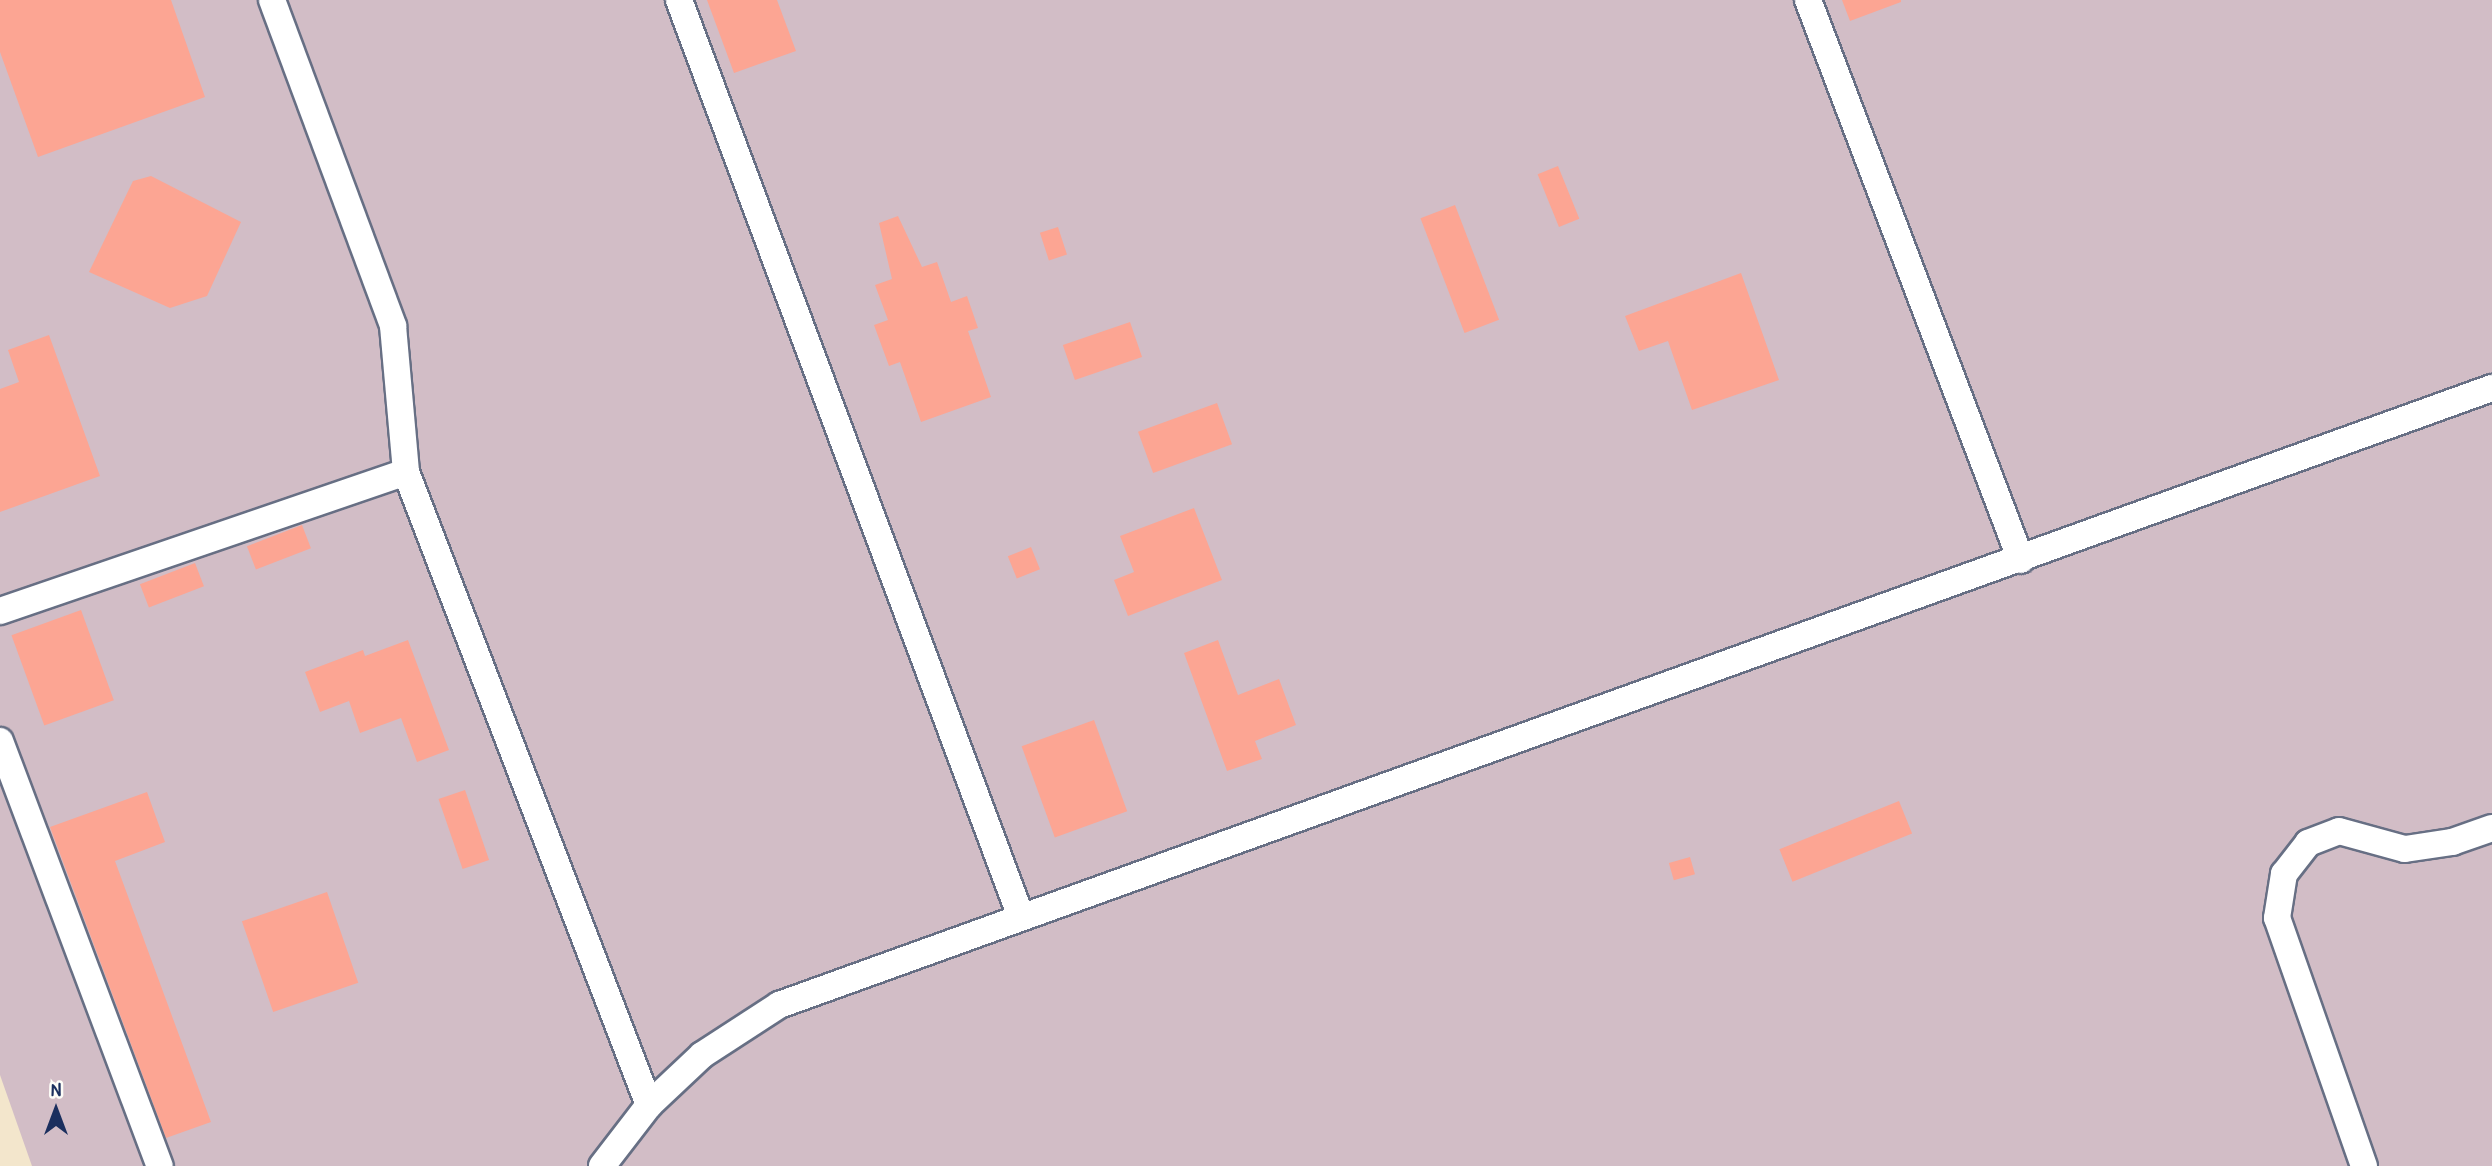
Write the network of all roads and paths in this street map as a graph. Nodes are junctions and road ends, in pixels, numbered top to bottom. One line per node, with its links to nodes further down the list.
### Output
1 (272, 0): 5 (street)
2 (679, 0): 10 (street)
3 (1808, 0): 6 (street)
4 (2492, 388): 6 (street)
5 (406, 472): 7 (street); 11 (street)
6 (2021, 559): 10 (street)
7 (0, 611)
8 (0, 741): 12 (street)
9 (2492, 828): 14 (street)
10 (1021, 917): 11 (street)
11 (649, 1105): 13 (street)
12 (160, 1166)
13 (602, 1166)
14 (2364, 1166)

